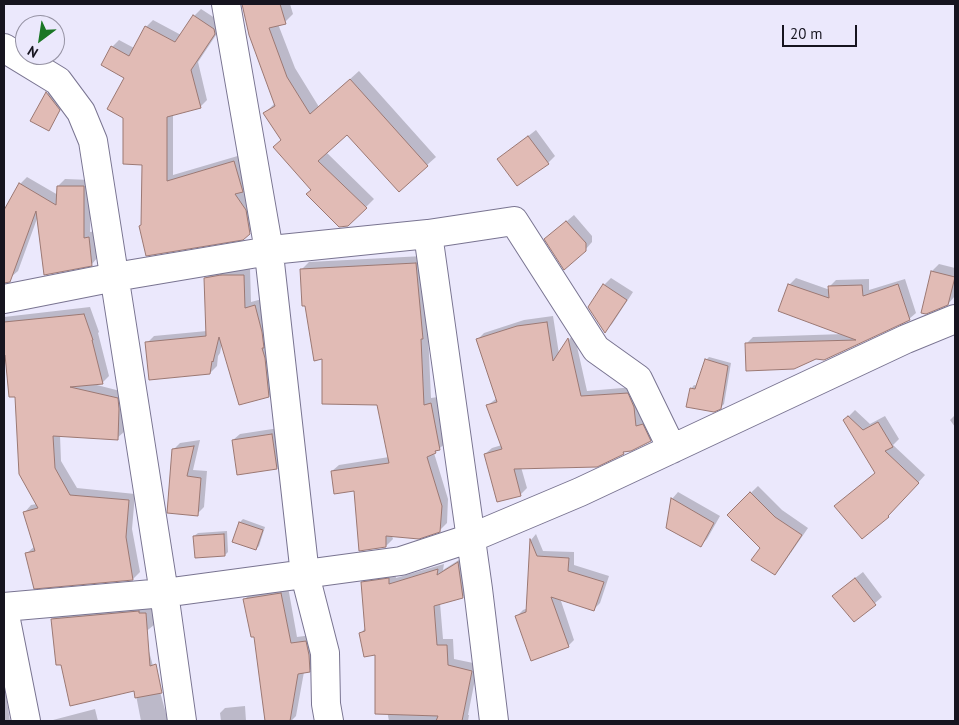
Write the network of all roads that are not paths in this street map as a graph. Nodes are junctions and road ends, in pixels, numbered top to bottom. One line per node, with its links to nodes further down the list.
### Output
1 (226, 4): 4 (street)
2 (4, 48): 5 (street)
3 (428, 234): 4 (street); 8 (street); 9 (street)
4 (269, 251): 5 (street); 10 (street)
5 (114, 277): 6 (street); 11 (street)
6 (4, 299)
7 (955, 319): 8 (street)
8 (672, 449): 9 (street)
9 (471, 538): 10 (street); 16 (street)
10 (305, 575): 11 (street); 15 (street)
11 (164, 593): 12 (street); 14 (street)
12 (4, 608): 13 (street)
13 (26, 721)
14 (182, 721)
15 (329, 721)
16 (494, 721)

